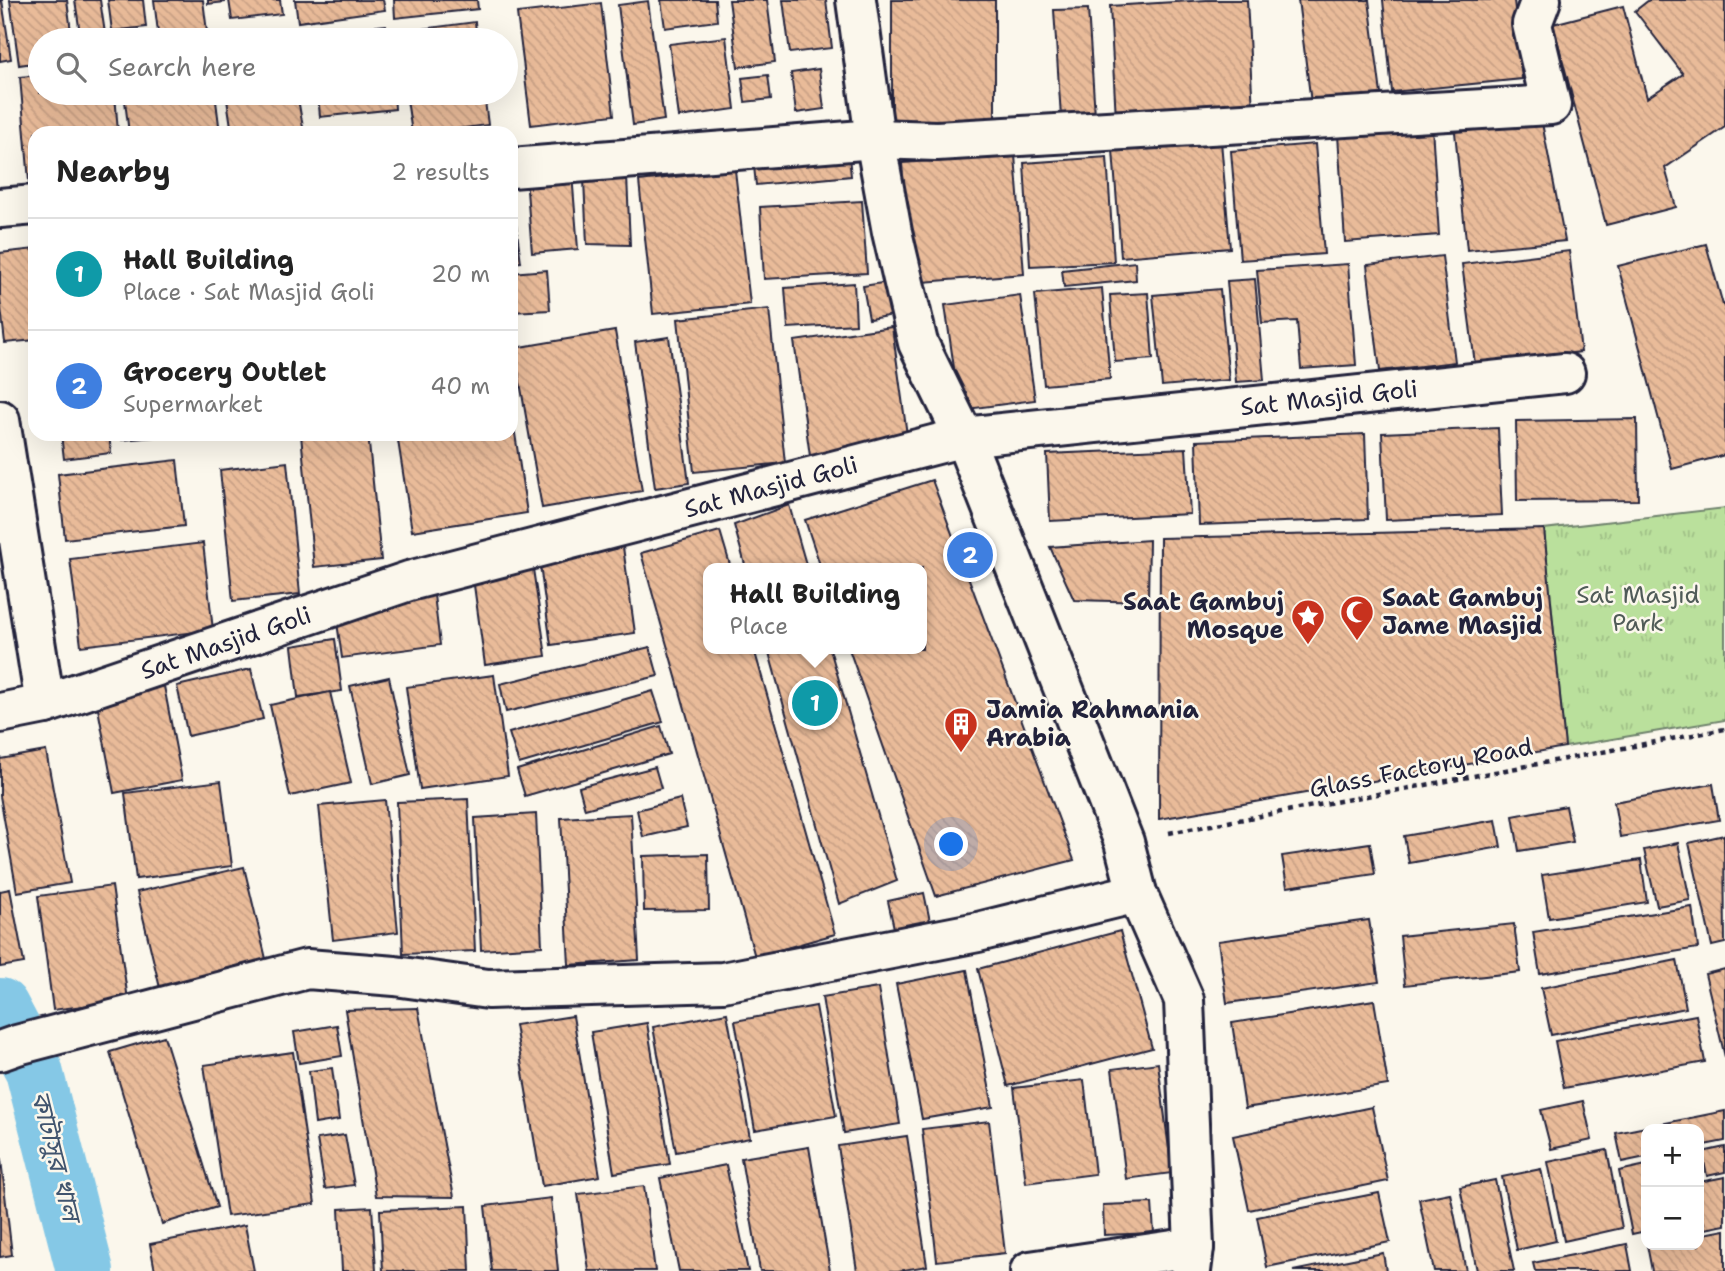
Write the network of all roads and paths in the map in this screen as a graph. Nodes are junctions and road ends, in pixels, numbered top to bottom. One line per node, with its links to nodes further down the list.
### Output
1 (856, 0): 3 (street)
2 (1541, 0): 3 (street)
3 (875, 139): 4 (street); 9 (street)
4 (518, 167)
5 (28, 206): 6 (street)
6 (0, 208)
7 (1565, 373): 9 (street, Sat Masjid Goli)
8 (0, 420): 10 (street)
9 (964, 437): 10 (street, Sat Masjid Goli); 13 (street)
10 (45, 704): 11 (street, Sat Masjid Goli)
11 (0, 713)
12 (1725, 729): 13 (path, Glass Factory Road)
13 (1124, 842): 14 (street)
14 (1137, 893): 15 (street); 16 (street)
15 (8, 1048)
16 (1192, 1259): 17 (street)
17 (1030, 1271)

